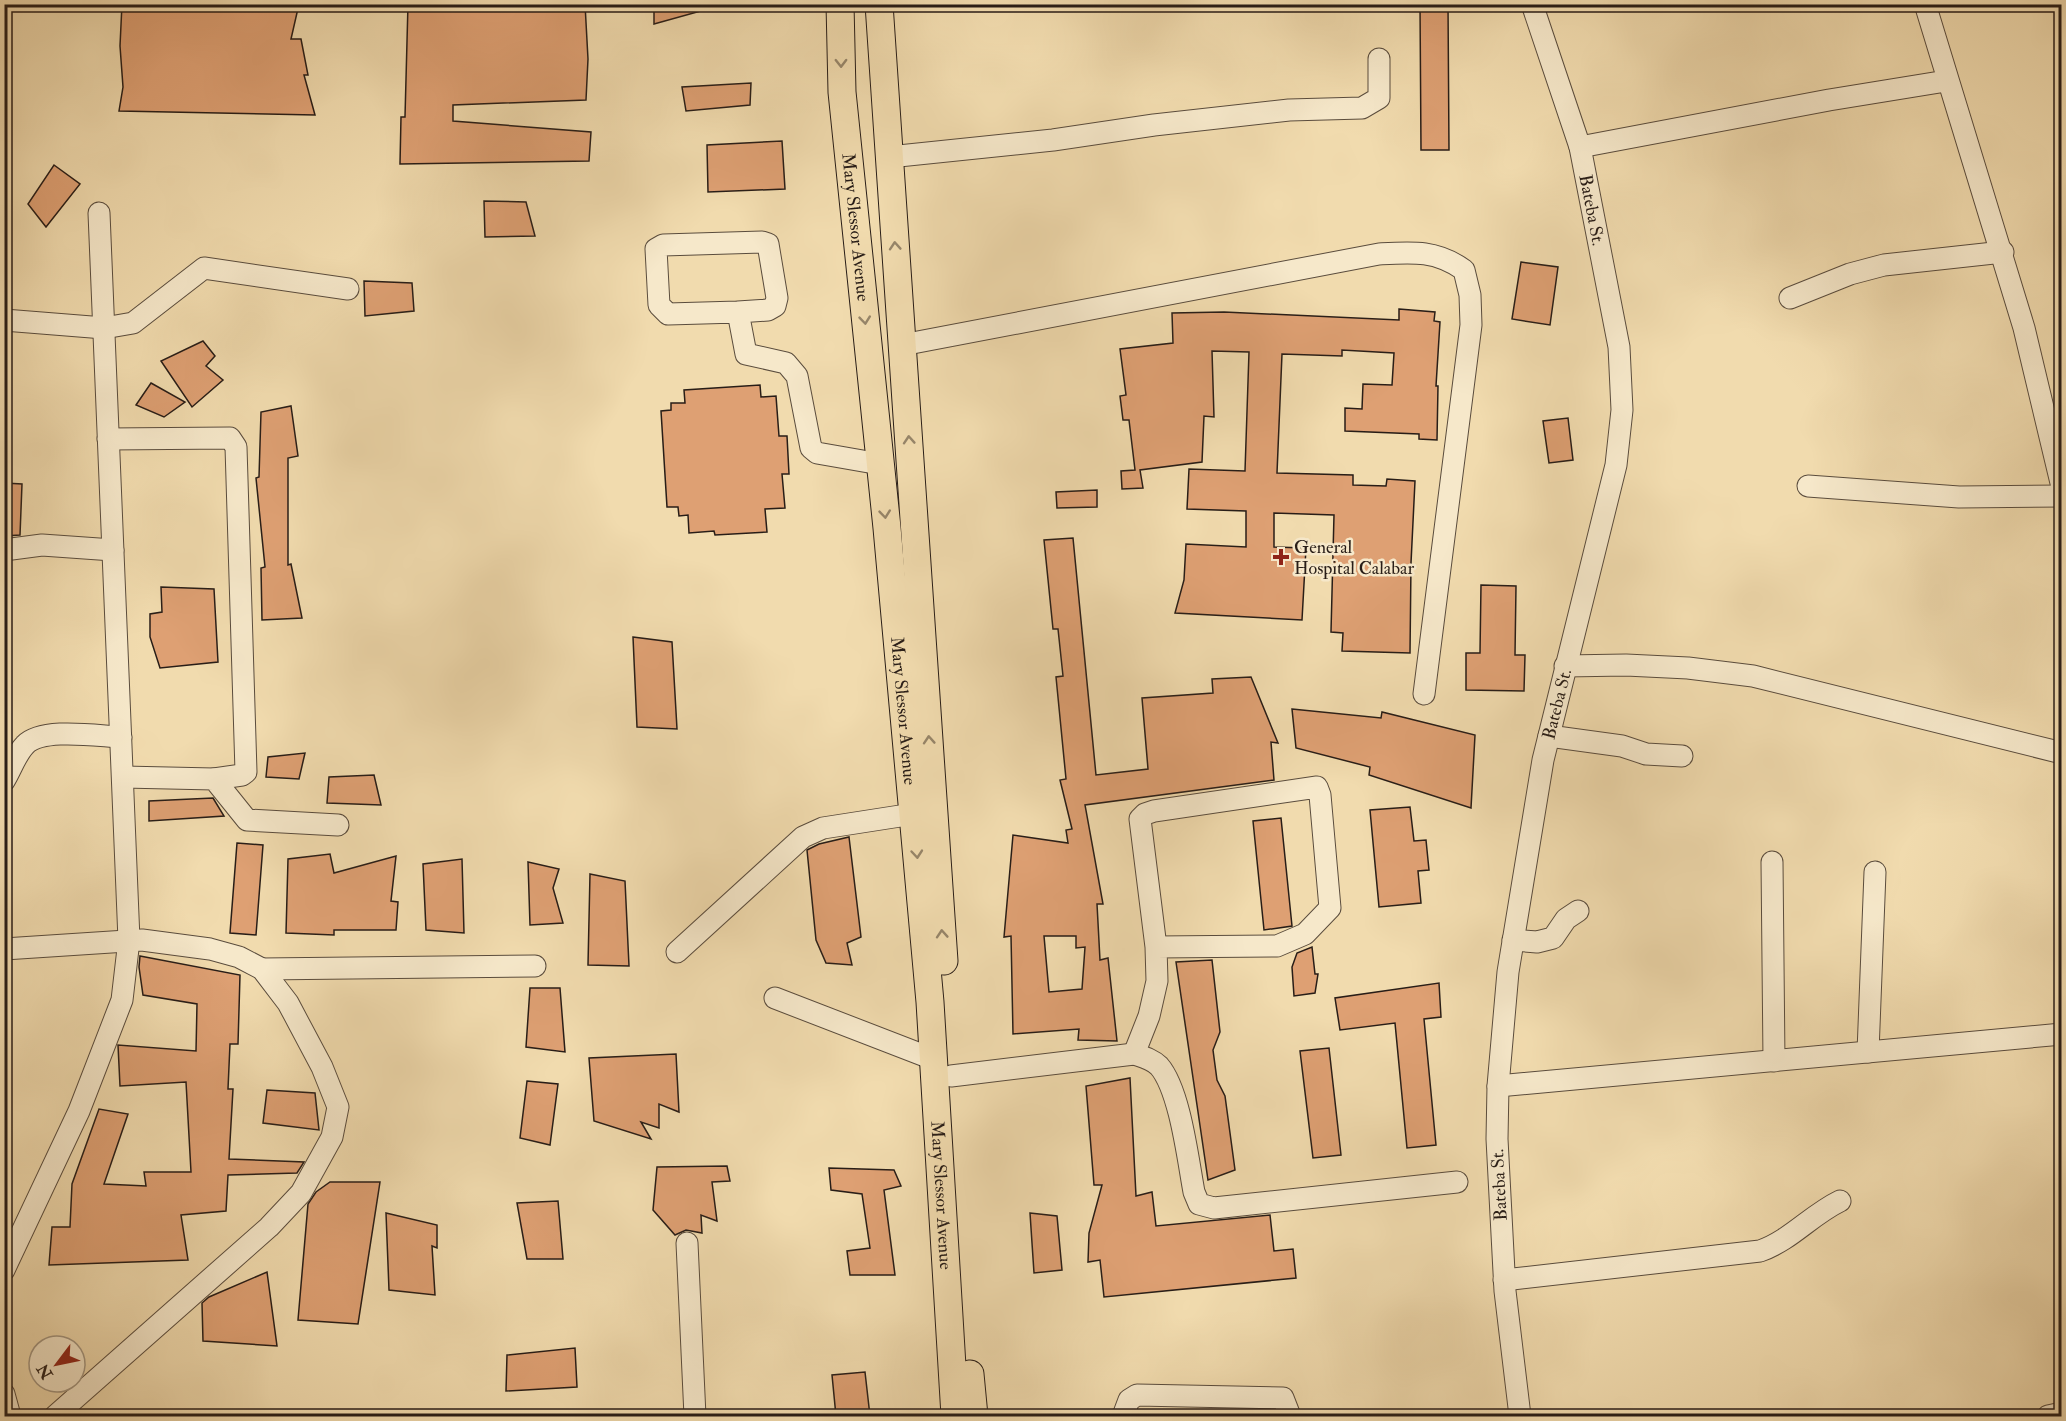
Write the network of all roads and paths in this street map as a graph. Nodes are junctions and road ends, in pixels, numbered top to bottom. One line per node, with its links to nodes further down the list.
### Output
1 (840, 4): 18 (main road, Mary Slessor Avenue, one-way to 18)
2 (879, 4): 8 (main road, Mary Slessor Avenue)
3 (1532, 4): 7 (street, Bateba St.)
4 (1924, 4): 6 (street)
5 (1379, 59): 8 (street)
6 (1946, 81): 7 (street); 10 (street)
7 (1580, 147): 24 (street, Bateba St.)
8 (889, 157): 16 (main road, Mary Slessor Avenue, one-way to 8)
9 (99, 213): 15 (street)
10 (2003, 252): 12 (street); 20 (street)
11 (348, 289): 15 (street)
12 (1790, 298)
13 (738, 312): 13 (street); 18 (street)
14 (4, 320): 15 (street)
15 (104, 328): 17 (street)
16 (902, 345): 25 (street); 50 (main road, Mary Slessor Avenue, one-way to 16)
17 (108, 440): 23 (street); 31 (street)
18 (880, 464): 33 (main road, Mary Slessor Avenue, one-way to 33)
19 (1808, 486): 21 (street)
20 (2061, 487)
21 (2061, 496)
22 (4, 550): 23 (street)
23 (113, 550): 27 (street)
24 (1565, 666): 26 (street, Bateba St.); 28 (street)
25 (1424, 694)
26 (1549, 736): 29 (street); 39 (street, Bateba St.)
27 (121, 737): 30 (street); 32 (street)
28 (2061, 753)
29 (1682, 756)
30 (123, 777): 31 (street); 38 (street)
31 (214, 779): 34 (street)
32 (4, 781)
33 (913, 814): 42 (street); 50 (main road, Mary Slessor Avenue, one-way to 50)
34 (338, 825)
35 (1772, 862): 49 (street)
36 (1875, 872): 47 (street)
37 (1578, 911): 39 (street)
38 (129, 940): 41 (street); 44 (street); 55 (street)
39 (1513, 940): 51 (street, Bateba St.)
40 (1156, 947): 40 (street); 48 (street)
41 (4, 949)
42 (677, 952)
43 (535, 966): 44 (street)
44 (262, 969): 60 (street)
45 (775, 998): 50 (street)
46 (2061, 1034): 47 (street)
47 (1868, 1052): 49 (street)
48 (1134, 1054): 50 (street); 52 (street)
49 (1774, 1061): 51 (street)
50 (942, 1068): 62 (main road, Mary Slessor Avenue); 63 (main road, Mary Slessor Avenue)
51 (1497, 1086): 56 (street, Bateba St.)
52 (1457, 1182)
53 (1840, 1201): 56 (street)
54 (687, 1243): 61 (street)
55 (4, 1270)
56 (1504, 1280): 66 (street, Bateba St.)
57 (4, 1394): 59 (street)
58 (2061, 1413): 67 (street)
59 (10, 1416)
60 (55, 1416)
61 (695, 1416)
62 (955, 1416)
63 (974, 1416)
64 (1122, 1416): 65 (street)
65 (1290, 1416)
66 (1520, 1416)
67 (2048, 1416)

